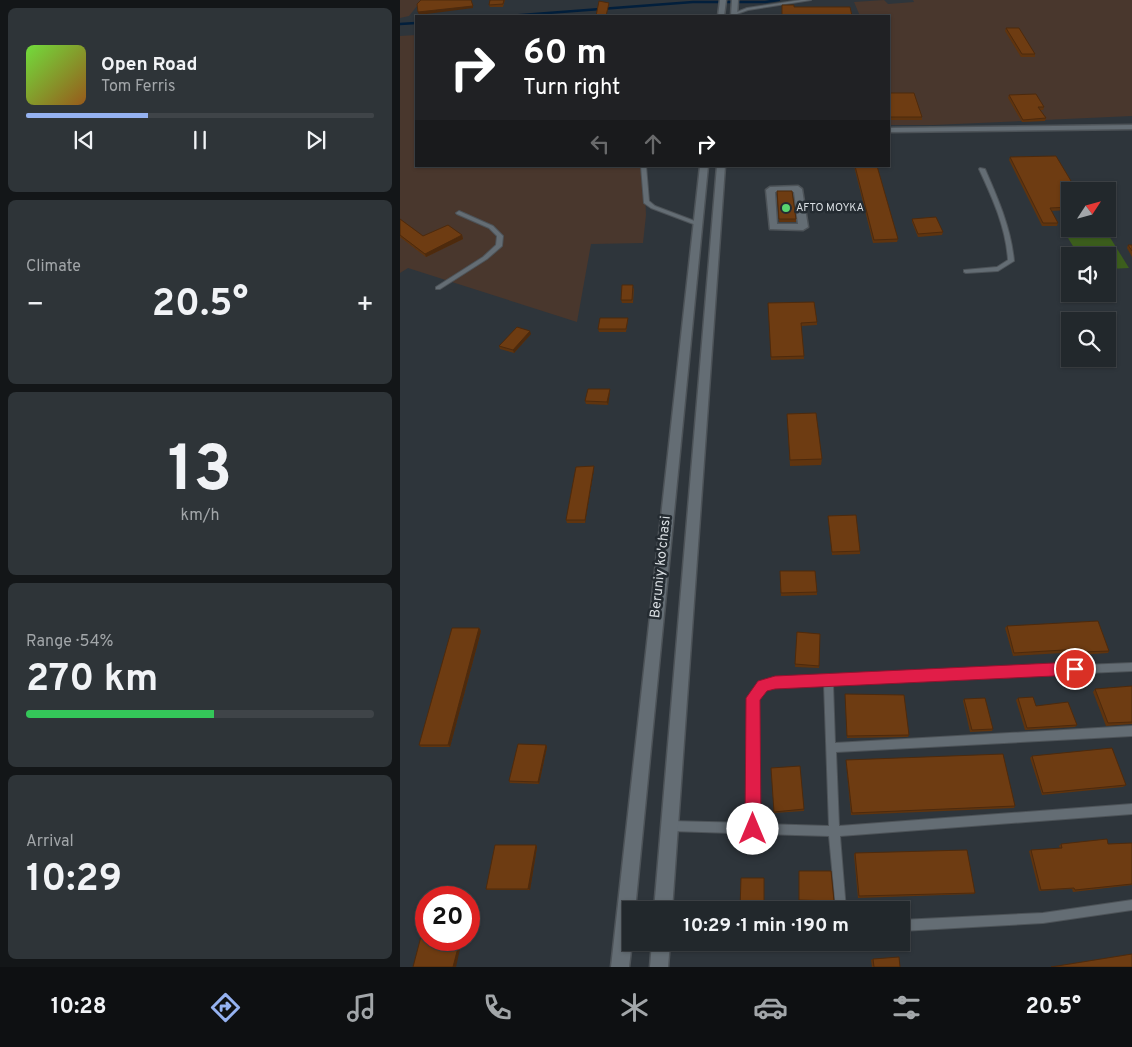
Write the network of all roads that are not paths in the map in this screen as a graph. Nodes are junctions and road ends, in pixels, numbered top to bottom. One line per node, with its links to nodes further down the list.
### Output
1 (723, 0): 4 (main road)
2 (736, 0): 5 (main road)
3 (809, 0): 5 (lane)
4 (721, 14)
5 (734, 14)
6 (1132, 127): 7 (main road)
7 (890, 130)
8 (643, 167): 14 (lane)
9 (704, 167): 14 (main road, Beruniy ko'chasi)
10 (721, 167): 15 (main road, Beruniy ko'chasi)
11 (982, 169): 17 (lane)
12 (798, 189): 12 (main road)
13 (459, 213): 18 (lane)
14 (698, 224): 16 (main road, Beruniy ko'chasi)
15 (714, 244): 16 (main road); 24 (main road, Beruniy ko'chasi)
16 (696, 245): 32 (main road, Beruniy ko'chasi)
17 (966, 271)
18 (438, 288)
19 (1132, 666): 20 (lane)
20 (828, 679): 22 (lane); 25 (lane)
21 (1132, 731): 22 (lane)
22 (830, 748): 26 (lane)
23 (1132, 809): 26 (lane)
24 (670, 826): 25 (lane); 27 (main road, Beruniy ko'chasi)
25 (753, 829): 26 (lane)
26 (834, 831): 28 (lane)
27 (664, 901)
28 (840, 901)
29 (1132, 905): 30 (lane)
30 (910, 925)
31 (660, 951): 33 (main road)
32 (620, 967)
33 (659, 967)

